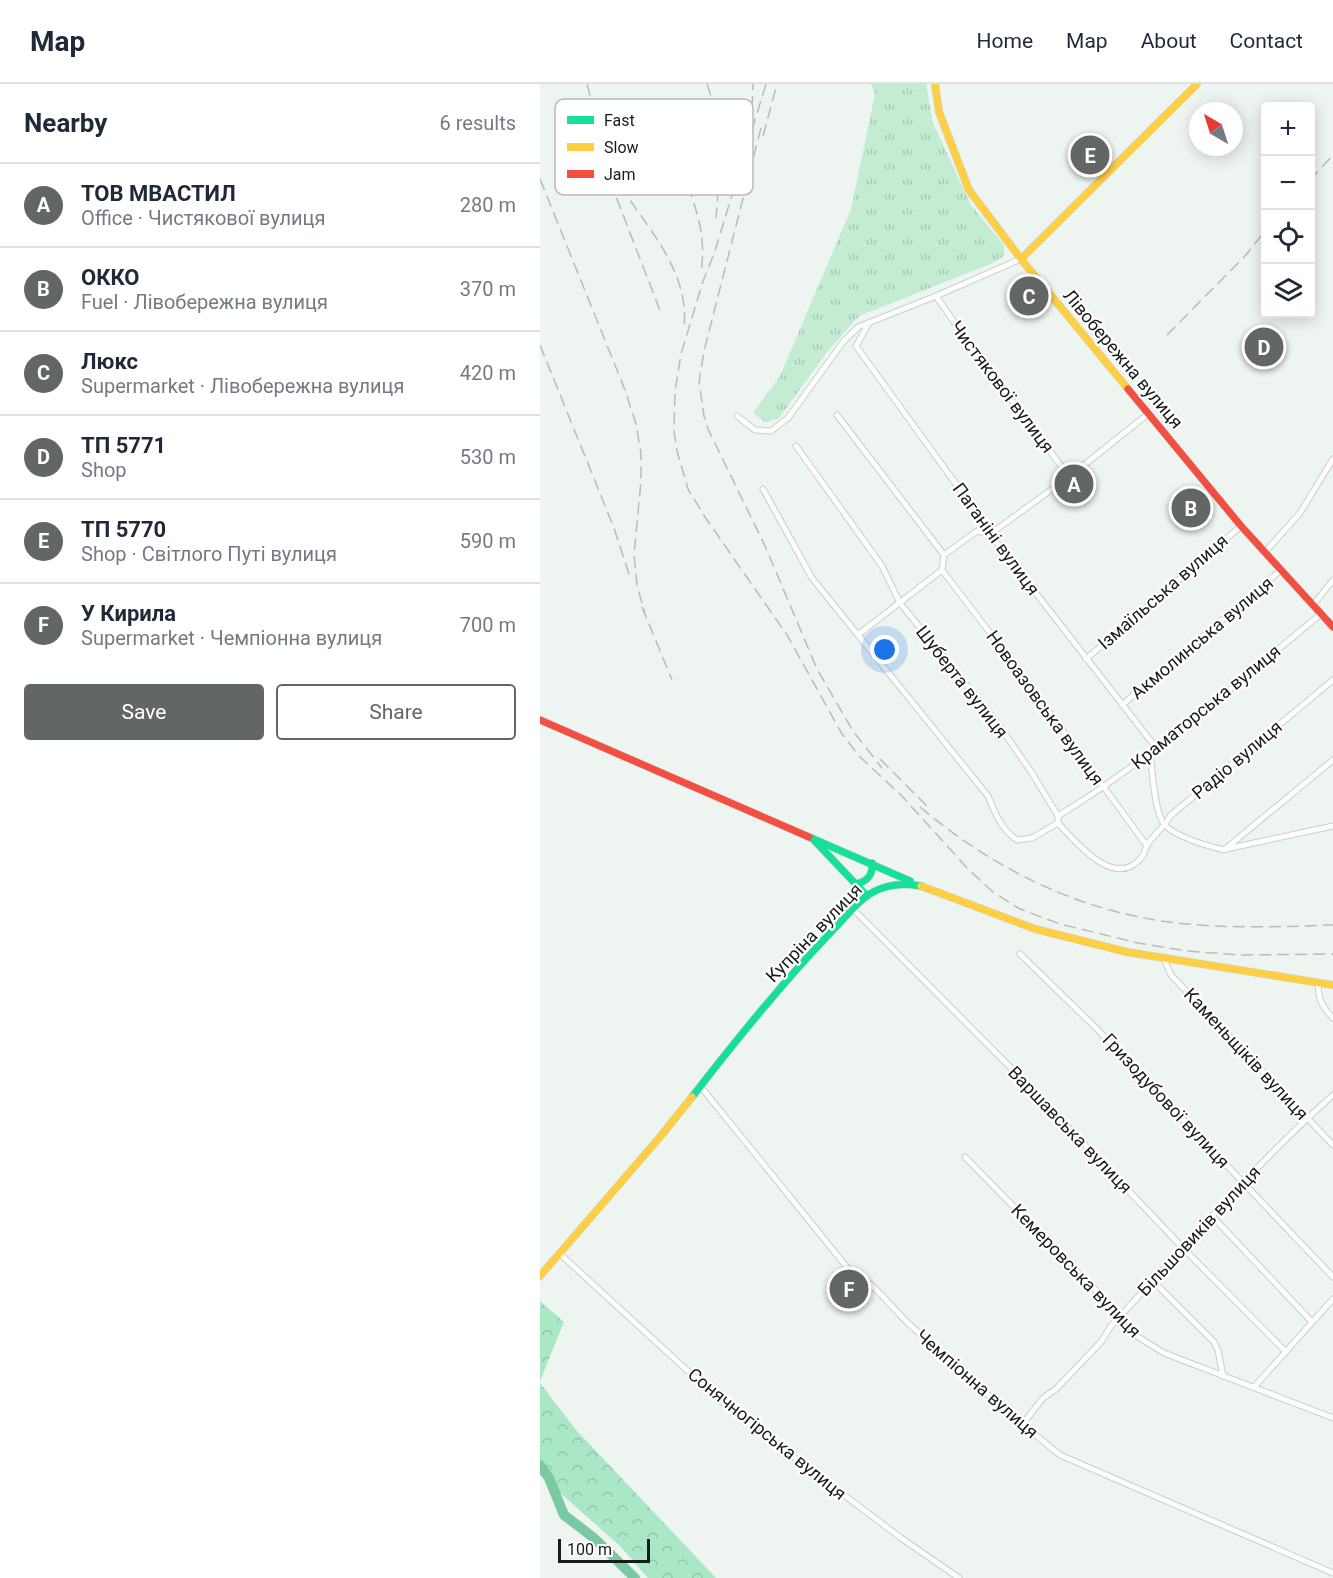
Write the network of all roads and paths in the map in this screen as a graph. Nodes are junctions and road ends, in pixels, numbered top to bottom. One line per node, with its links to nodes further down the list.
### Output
1 (935, 84): 3 (main road, Лівобережна вулиця)
2 (1197, 84): 3 (main road)
3 (1021, 259): 4 (street); 6 (main road, Лівобережна вулиця)
4 (936, 296): 5 (street); 11 (street, Чистякової вулиця)
5 (869, 323): 8 (street); 14 (street, Паганіні вулиця)
6 (1148, 414): 11 (street); 13 (main road, Лівобережна вулиця)
7 (837, 415): 16 (street)
8 (737, 416)
9 (796, 446): 20 (street, Шуберта вулиця)
10 (1333, 459): 15 (street, Акмолинська вулиця)
11 (1069, 477): 14 (street)
12 (763, 489): 24 (street)
13 (1241, 526): 15 (main road, Лівобережна вулиця); 25 (street, Ізмаїльська вулиця)
14 (990, 534): 16 (street); 25 (street, Паганіні вулиця)
15 (1265, 552): 18 (main road, Лівобережна вулиця)
16 (944, 555): 17 (street)
17 (942, 570): 20 (street); 32 (street, Новоазовська вулиця)
18 (1281, 570): 21 (main road, Лівобережна вулиця); 27 (street, Акмолинська вулиця)
19 (1333, 580): 21 (street)
20 (900, 603): 24 (street); 33 (street, Шуберта вулиця)
21 (1313, 605): 22 (main road, Лівобережна вулиця)
22 (1321, 614): 23 (main road, Лівобережна вулиця); 29 (street, Краматорська вулиця)
23 (1333, 627)
24 (859, 634): 34 (street)
25 (1086, 658): 27 (street, Паганіні вулиця)
26 (1333, 680): 35 (street, Радіо вулиця)
27 (1122, 705): 29 (street, Паганіні вулиця)
28 (540, 720): 37 (main road)
29 (1157, 749): 30 (street, Краматорська вулиця)
30 (1150, 755): 32 (street, Краматорська вулиця); 35 (street)
31 (1333, 760): 39 (street)
32 (1104, 788): 33 (street, Краматорська вулиця); 38 (street, Новоазовська вулиця)
33 (1058, 816): 34 (street)
34 (1058, 824): 38 (street)
35 (1166, 826): 38 (street, Радіо вулиця); 39 (street)
36 (1333, 826): 39 (street)
37 (812, 837): 40 (main road); 41 (main road)
38 (1147, 846)
39 (1224, 850)
40 (872, 863): 41 (main road); 42 (main road)
41 (856, 884): 43 (main road)
42 (927, 887): 43 (main road, Купріна вулиця); 46 (main road, Купріна вулиця)
43 (867, 896): 44 (main road, Купріна вулиця)
44 (853, 909): 50 (main road, Купріна вулиця); 57 (street, Варшавська вулиця)
45 (1020, 954): 55 (street, Гризодубової вулиця)
46 (1164, 959): 47 (main road, Купріна вулиця); 52 (street, Каменьщіків вулиця)
47 (1318, 983): 48 (main road, Купріна вулиця); 49 (street)
48 (1333, 985)
49 (1333, 1018)
50 (701, 1087): 58 (main road, Купріна вулиця); 69 (street, Чемпіонна вулиця)
51 (1333, 1095): 52 (street, Більшовиків вулиця)
52 (1306, 1119): 53 (street, Каменьщіків вулиця); 55 (street, Більшовиків вулиця)
53 (1333, 1145)
54 (965, 1157): 63 (street, Кемеровська вулиця)
55 (1243, 1183): 56 (street, Більшовиків вулиця); 60 (street, Гризодубової вулиця)
56 (1212, 1216): 57 (street, Більшовиків вулиця); 64 (street)
57 (1183, 1248): 61 (street, Більшовиків вулиця); 65 (street, Варшавська вулиця)
58 (559, 1253): 59 (main road, Купріна вулиця); 71 (street, Сонячногірська вулиця)
59 (540, 1276)
60 (1333, 1277)
61 (1152, 1281): 63 (street, Більшовиків вулиця); 66 (street)
62 (1333, 1299): 64 (street)
63 (1121, 1316): 66 (street, Кемеровська вулиця); 69 (street, Більшовиків вулиця)
64 (1312, 1322): 65 (street)
65 (1286, 1352): 67 (street)
66 (1223, 1376): 67 (street, Кемеровська вулиця)
67 (1254, 1387): 68 (street, Кемеровська вулиця)
68 (1333, 1418)
69 (1022, 1425): 70 (street, Чемпіонна вулиця)
70 (1333, 1573)
71 (959, 1578)

